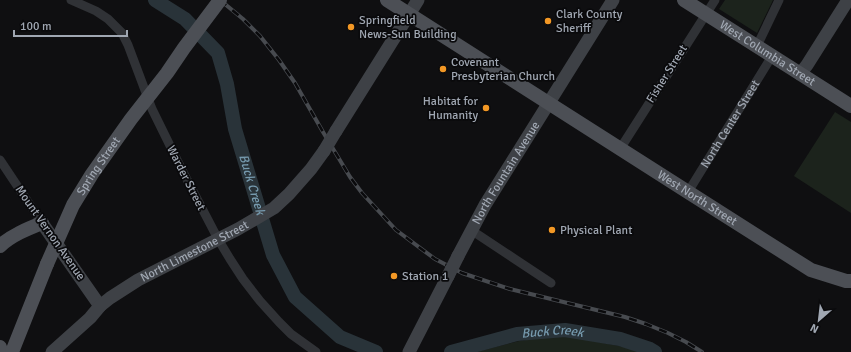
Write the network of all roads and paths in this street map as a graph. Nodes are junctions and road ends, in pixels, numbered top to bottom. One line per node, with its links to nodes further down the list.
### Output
1 (72, 0): 22 (street, Warder Street)
2 (220, 0): 29 (main road, Spring Street, bridge)
3 (387, 0): 10 (main road, West North Street)
4 (418, 0): 10 (main road, North Limestone Street)
5 (613, 0): 15 (main road, North Fountain Avenue)
6 (684, 0): 11 (main road, West Columbia Street)
7 (715, 0): 11 (street, Fisher Street)
8 (779, 0): 12 (street)
9 (848, 0): 14 (main road)
10 (409, 14): 15 (main road, West North Street); 22 (main road, North Limestone Street, bridge)
11 (706, 14): 12 (main road, West Columbia Street); 17 (street, Fisher Street)
12 (757, 46): 13 (main road, West Columbia Street)
13 (772, 56): 14 (main road, West Columbia Street); 19 (street, North Center Street)
14 (800, 74): 16 (main road, West Columbia Street)
15 (549, 103): 17 (main road, West North Street); 21 (main road, North Fountain Avenue)
16 (851, 106)
17 (620, 149): 19 (main road, West North Street)
18 (0, 160): 20 (street, Mount Vernon Avenue)
19 (688, 192): 24 (main road, West North Street)
20 (42, 223): 23 (main road); 26 (main road, Mount Vernon Avenue)
21 (472, 230): 25 (street); 32 (main road, North Fountain Avenue, bridge)
22 (218, 239): 26 (main road, North Limestone Street); 31 (street, Warder Street)
23 (0, 246)
24 (851, 281)
25 (551, 283)
26 (100, 306): 30 (main road, North Limestone Street)
27 (0, 347): 28 (main road)
28 (1, 352)
29 (12, 352)
30 (52, 352)
31 (316, 352)
32 (409, 352)

